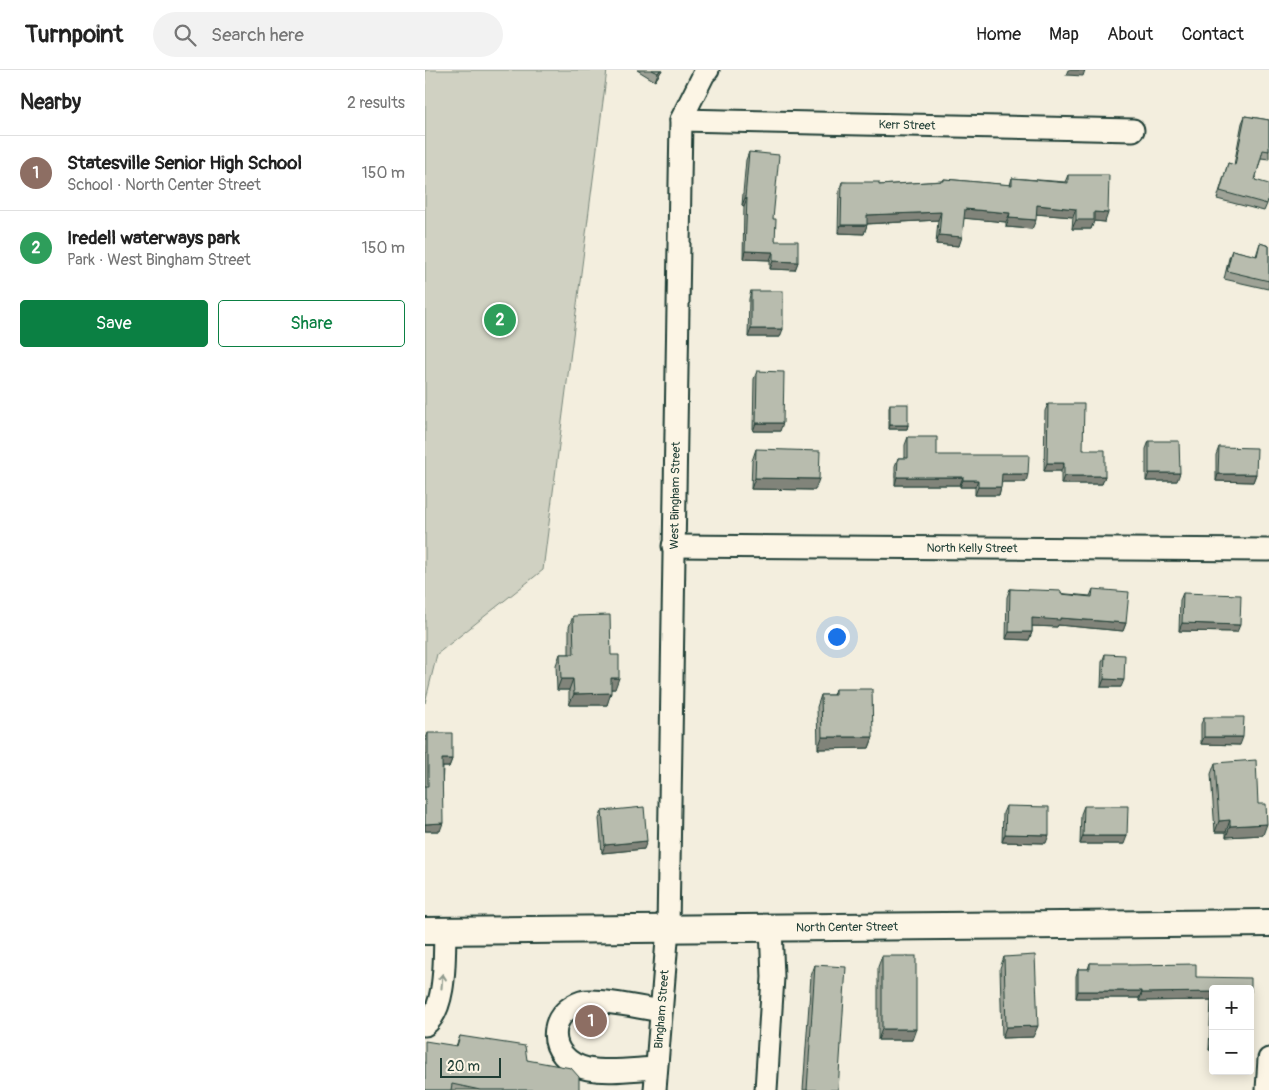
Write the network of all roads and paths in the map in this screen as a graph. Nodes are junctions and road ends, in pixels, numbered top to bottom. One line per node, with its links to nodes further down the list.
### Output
1 (708, 70): 2 (street, West Bingham Street)
2 (681, 120): 3 (street, Kerr Street); 4 (street, West Bingham Street)
3 (1133, 130)
4 (673, 546): 5 (street, North Kelly Street); 8 (street, West Bingham Street)
5 (1269, 550)
6 (1269, 923): 7 (main road, North Center Street)
7 (771, 927): 8 (main road, North Center Street); 15 (street)
8 (668, 928): 9 (main road, North Center Street); 10 (street, Bingham Street)
9 (435, 931): 11 (street, one-way to 9)
10 (661, 1011): 13 (street, Bingham Street); 13 (street)
11 (425, 1025)
12 (1269, 1059): 16 (street)
13 (657, 1068): 14 (street, Bingham Street)
14 (655, 1090)
15 (766, 1090)
16 (1267, 1090)

